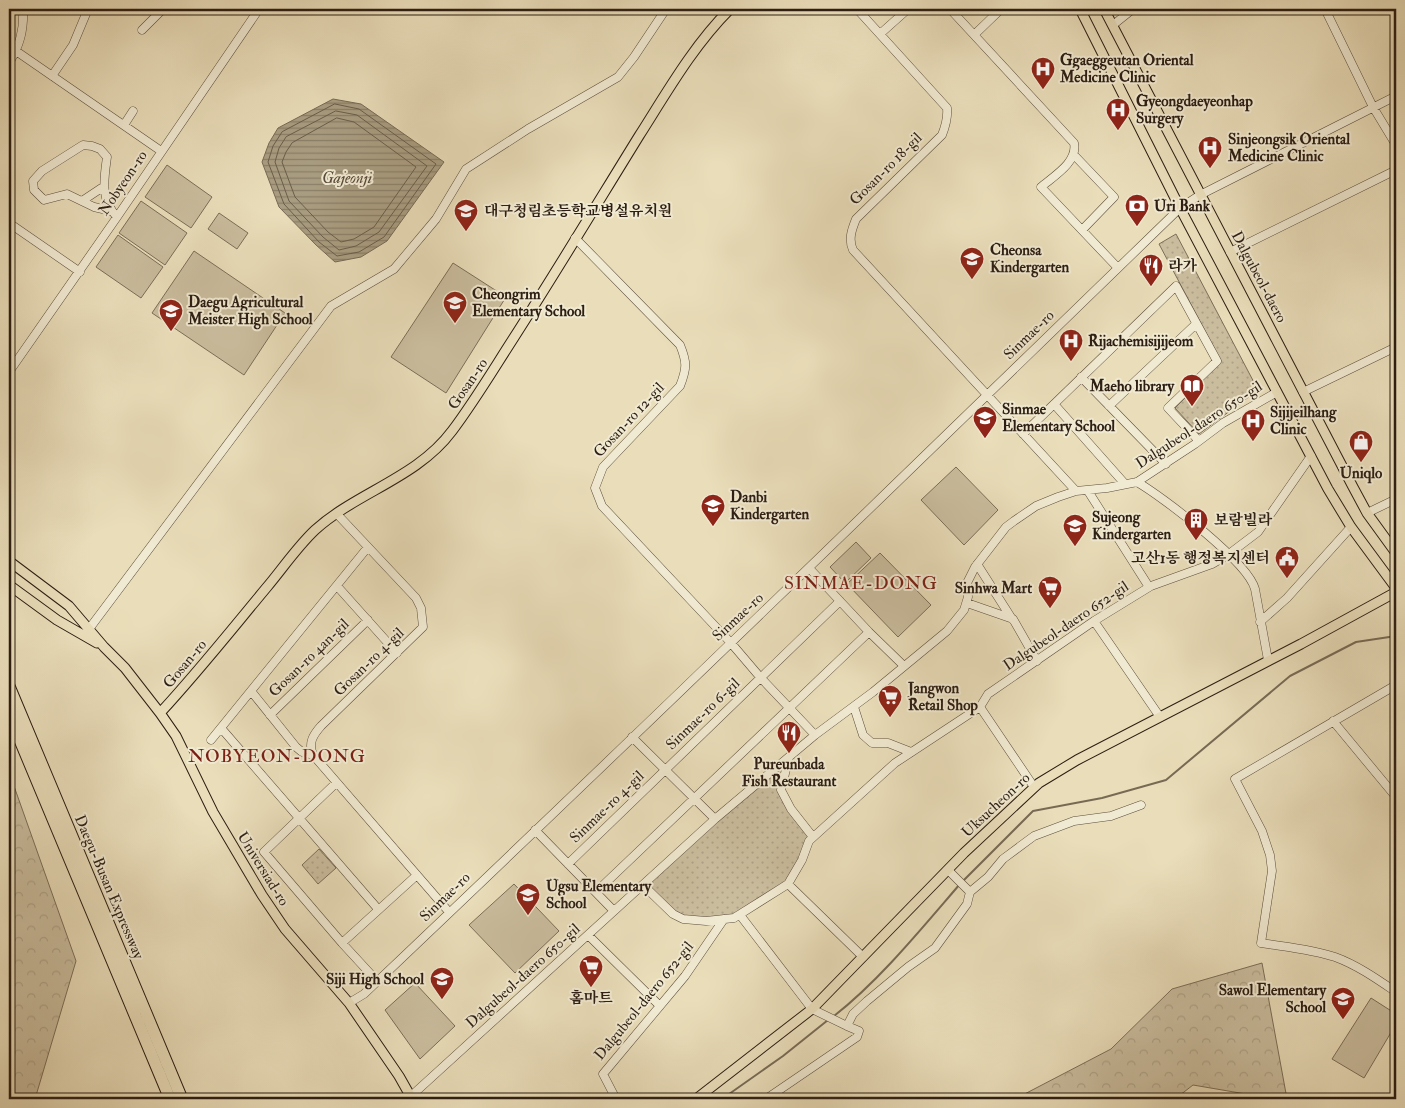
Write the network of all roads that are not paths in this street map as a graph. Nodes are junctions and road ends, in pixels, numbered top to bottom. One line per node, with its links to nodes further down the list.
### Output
1 (23, 9): 19 (street)
2 (88, 9): 21 (street)
3 (162, 9): 16 (street)
4 (259, 9): 27 (street, Nobyeon-ro)
5 (666, 9): 80 (street)
6 (730, 9): 38 (main road, Gosan-ro)
7 (856, 9): 17 (street, Gosan-ro 18-gil)
8 (908, 9): 17 (street)
9 (950, 9): 18 (street)
10 (1001, 9): 18 (street)
11 (1080, 9): 33 (main road)
12 (1104, 9): 15 (main road, Dalgubeol-daero)
13 (1133, 9): 15 (street)
14 (1325, 9): 23 (street)
15 (1113, 24): 31 (main road, Dalgubeol-daero)
16 (142, 30)
17 (880, 34): 48 (street, Gosan-ro 18-gil)
18 (974, 35): 28 (street)
19 (16, 51): 20 (street); 21 (street)
20 (9, 63)
21 (52, 76): 25 (street)
22 (1396, 96): 23 (street, Sinmae-ro)
23 (1373, 107): 26 (street); 31 (street, Sinmae-ro)
24 (133, 111): 25 (street)
25 (124, 125): 27 (street)
26 (1396, 145)
27 (161, 150): 35 (street, Nobyeon-ro)
28 (1074, 155): 37 (street); 37 (street)
29 (1396, 170): 39 (street)
30 (103, 187): 32 (street); 32 (street); 34 (street)
31 (1200, 195): 33 (street, Sinmae-ro); 39 (main road, Dalgubeol-daero)
32 (82, 201): 34 (street)
33 (1180, 208): 40 (street, Sinmae-ro); 46 (main road)
34 (111, 210): 35 (street)
35 (117, 217): 41 (street, Nobyeon-ro)
36 (9, 224): 41 (street)
37 (1082, 230): 40 (street)
38 (575, 238): 61 (main road, Gosan-ro); 82 (street, Gosan-ro 12-gil)
39 (1230, 252): 47 (main road, Dalgubeol-daero)
40 (1118, 268): 48 (street, Sinmae-ro)
41 (80, 272): 44 (street, Nobyeon-ro)
42 (1196, 324): 45 (street); 50 (street); 52 (street)
43 (1396, 347): 47 (street)
44 (9, 372)
45 (1081, 377): 49 (street); 50 (street)
46 (1277, 392): 52 (street, Dalgubeol-daero 650-gil); 53 (main road)
47 (1303, 392): 60 (main road, Dalgubeol-daero)
48 (988, 394): 51 (street); 68 (street, Sinmae-ro)
49 (1054, 404): 51 (street); 56 (street)
50 (1109, 406): 54 (street)
51 (1023, 434): 57 (street)
52 (1199, 441): 54 (street, Dalgubeol-daero 650-gil)
53 (1311, 456): 62 (main road); 65 (street, Dalgubeol-daero 652-gil)
54 (1166, 464): 55 (street, Dalgubeol-daero 650-gil)
55 (1137, 482): 56 (street, Dalgubeol-daero 650-gil); 65 (street, Dalgubeol-daero 650-gil)
56 (1125, 484): 58 (street, Dalgubeol-daero 650-gil)
57 (1076, 491): 58 (street, Dalgubeol-daero 650-gil); 67 (street, Dalgubeol-daero 650-gil)
58 (1088, 491): 71 (street)
59 (1396, 498): 60 (street)
60 (1367, 513): 64 (main road, Dalgubeol-daero)
61 (337, 514): 63 (street, Gosan-ro 4-gil); 95 (main road, Gosan-ro)
62 (1351, 528): 72 (main road); 79 (street)
63 (368, 547): 70 (street, Gosan-ro 4an-gil); 84 (street, Gosan-ro 4-gil)
64 (1396, 553)
65 (1229, 554): 71 (street, Dalgubeol-daero 652-gil); 79 (street)
66 (9, 561): 80 (main road, Universiad-ro)
67 (977, 564): 75 (street, Dalgubeol-daero 650-gil); 76 (street)
68 (809, 568): 74 (street); 82 (street, Sinmae-ro)
69 (9, 584): 83 (main road, Universiad-ro)
70 (337, 586): 77 (street, Gosan-ro 4an-gil); 91 (street, Gosan-ro 4an-gil)
71 (1149, 587): 78 (street, Dalgubeol-daero 652-gil)
72 (1396, 588)
73 (1396, 592): 85 (main road, Uksucheon-ro)
74 (840, 601): 81 (street); 88 (street)
75 (967, 603): 76 (street); 87 (street, Dalgubeol-daero 650-gil)
76 (1013, 619): 86 (street)
77 (368, 620): 84 (street, Gosan-ro 4an-gil); 97 (street, Gosan-ro 4an-gil)
78 (1094, 621): 86 (street, Dalgubeol-daero 652-gil); 98 (street)
79 (1260, 622): 85 (street)
80 (89, 629): 83 (main road, Universiad-ro)
81 (869, 632): 87 (street); 94 (street)
82 (731, 643): 88 (street, Sinmae-ro 6-gil); 102 (street, Sinmae-ro)
83 (104, 647): 95 (main road, Universiad-ro)
84 (398, 653): 105 (street, Gosan-ro 4-gil)
85 (1268, 660): 98 (main road, Uksucheon-ro)
86 (1037, 661): 93 (street, Dalgubeol-daero 652-gil)
87 (904, 666): 92 (street, Dalgubeol-daero 650-gil)
88 (760, 677): 94 (street, Sinmae-ro 6-gil); 107 (street, Sinmae-ro 6-gil)
89 (1396, 685): 99 (street)
90 (9, 686): 112 (highway, Daegu-Busan Expressway)
91 (251, 691): 97 (street, Gosan-ro 4an-gil); 100 (street, Gosan-ro 4an-gil)
92 (854, 707): 101 (street, Dalgubeol-daero 650-gil); 104 (street)
93 (980, 707): 104 (street, Dalgubeol-daero 652-gil); 109 (street)
94 (790, 708): 101 (street, Sinmae-ro 6-gil); 111 (street)
95 (160, 713): 136 (main road, Universiad-ro)
96 (9, 714): 112 (highway, Daegu-Busan Expressway)
97 (270, 715): 105 (street, Gosan-ro 4an-gil)
98 (1160, 717): 109 (main road, Uksucheon-ro)
99 (1333, 722): 110 (street); 135 (street)
100 (221, 728): 103 (street, Gosan-ro 4an-gil); 114 (street)
101 (814, 735): 106 (street, Dalgubeol-daero 650-gil)
102 (632, 737): 107 (street, Sinmae-ro 4-gil); 116 (street, Sinmae-ro)
103 (211, 740)
104 (911, 752): 117 (street, Dalgubeol-daero 652-gil)
105 (312, 755): 108 (street)
106 (789, 757): 115 (street, Dalgubeol-daero 650-gil); 117 (street)
107 (666, 770): 111 (street, Sinmae-ro 4-gil); 119 (street, Sinmae-ro 4-gil)
108 (336, 784): 114 (street); 121 (street)
109 (1034, 788): 120 (main road, Uksucheon-ro)
110 (1396, 797)
111 (694, 798): 115 (street, Sinmae-ro 4-gil); 124 (street)
112 (51, 799): 118 (highway, Daegu-Busan Expressway)
113 (1141, 806): 125 (street)
114 (299, 819): 126 (street); 132 (street)
115 (715, 819): 123 (street, Dalgubeol-daero 650-gil)
116 (535, 830): 119 (street); 128 (street, Sinmae-ro)
117 (813, 837): 122 (street, Dalgubeol-daero 652-gil)
118 (69, 843): 141 (highway, Daegu-Busan Expressway); 142 (highway, Daegu-Busan Expressway)
119 (568, 864): 124 (street)
120 (948, 870): 125 (street); 133 (main road, Uksucheon-ro)
121 (416, 875): 126 (street); 128 (street)
122 (788, 884): 129 (street, Dalgubeol-daero 652-gil); 133 (street)
123 (643, 886): 127 (street, Dalgubeol-daero 650-gil); 130 (street, Dalgubeol-daero 652-gil)
124 (596, 892): 127 (street)
125 (970, 892): 139 (street)
126 (378, 910): 132 (street)
127 (614, 911): 131 (street, Dalgubeol-daero 650-gil)
128 (449, 912): 134 (street, Sinmae-ro)
129 (740, 914): 130 (street, Dalgubeol-daero 652-gil); 138 (street)
130 (724, 919): 137 (street, Dalgubeol-daero 652-gil)
131 (589, 936): 137 (street); 140 (street, Dalgubeol-daero 650-gil)
132 (342, 943): 134 (street)
133 (863, 957): 138 (main road, Uksucheon-ro)
134 (377, 981): 136 (street, Sinmae-ro)
135 (1396, 992)
136 (349, 1003): 140 (main road, Universiad-ro)
137 (660, 1006): 143 (street, Dalgubeol-daero 652-gil)
138 (812, 1009): 139 (street); 144 (main road, Uksucheon-ro)
139 (848, 1026): 145 (street)
140 (411, 1098)
141 (170, 1099)
142 (182, 1099)
143 (616, 1099)
144 (696, 1099)
145 (766, 1099)

